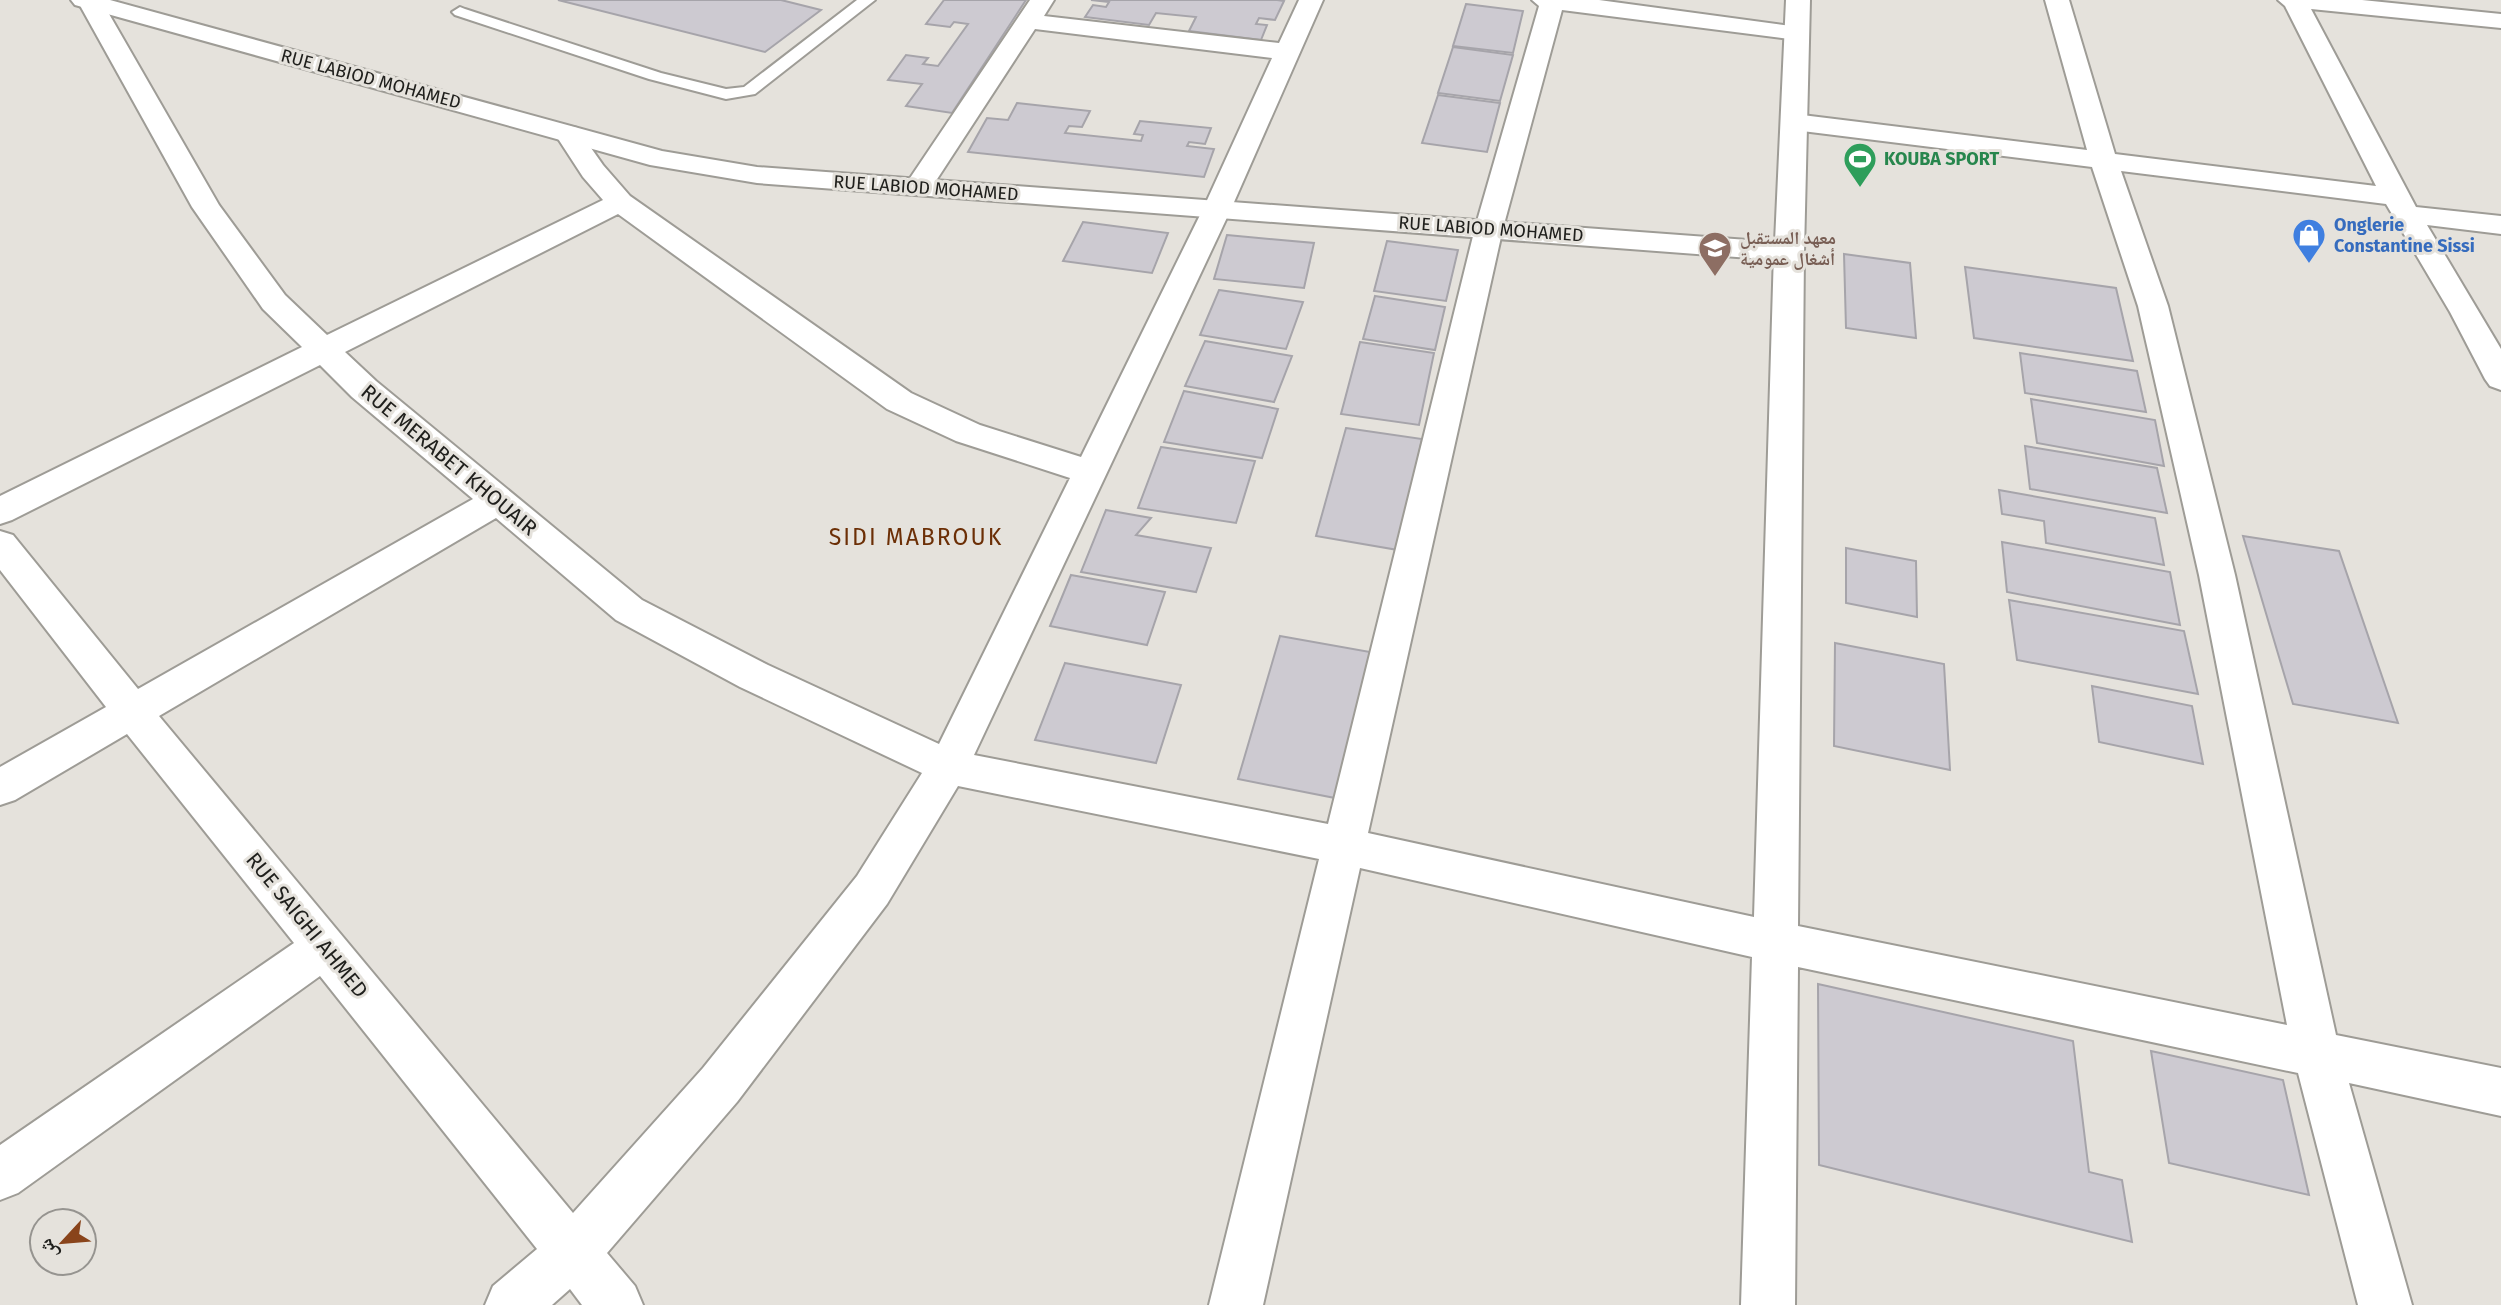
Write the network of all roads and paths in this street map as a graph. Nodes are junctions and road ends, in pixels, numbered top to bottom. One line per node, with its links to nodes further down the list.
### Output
1 (867, 0): 10 (lane)
2 (1311, 0): 13 (street)
3 (1544, 0): 4 (street)
4 (1553, 0): 12 (street); 22 (street)
5 (1798, 0): 12 (street)
6 (2057, 0): 16 (street)
7 (2293, 0): 11 (street); 19 (street)
8 (87, 1): 15 (street, RUE LABIOD MOHAMED); 26 (street, RUE MERABET KHOUAIR)
9 (1035, 10): 13 (street); 17 (street)
10 (460, 12)
11 (2501, 21)
12 (1797, 33): 14 (street)
13 (1287, 52): 20 (street)
14 (1794, 122): 16 (street); 23 (street)
15 (568, 134): 17 (street, RUE LABIOD MOHAMED); 18 (street)
16 (2103, 160): 19 (street); 38 (street)
17 (918, 187): 20 (street, RUE LABIOD MOHAMED)
18 (620, 202): 26 (street); 28 (street)
19 (2401, 205): 21 (street); 24 (street)
20 (1217, 209): 22 (street, RUE LABIOD MOHAMED); 28 (street)
21 (2501, 225)
22 (1489, 228): 23 (street, RUE LABIOD MOHAMED); 35 (street)
23 (1789, 252): 36 (street)
24 (2465, 312): 25 (street); 27 (street)
25 (2501, 338)
26 (322, 348): 29 (street, RUE MERABET KHOUAIR); 30 (street)
27 (2501, 379)
28 (1090, 472): 33 (street)
29 (498, 501): 32 (street); 33 (street, RUE MERABET KHOUAIR)
30 (0, 511)
31 (0, 544): 32 (street, RUE SAIGHI AHMED)
32 (131, 710): 34 (street); 37 (street, RUE SAIGHI AHMED)
33 (948, 767): 35 (street, RUE MERABET KHOUAIR); 41 (street)
34 (0, 788)
35 (1344, 846): 36 (street, RUE MERABET KHOUAIR); 44 (street)
36 (1775, 942): 38 (street, RUE MERABET KHOUAIR); 45 (street)
37 (325, 947): 40 (street); 41 (street, RUE SAIGHI AHMED)
38 (2316, 1052): 39 (street, RUE MERABET KHOUAIR); 46 (street)
39 (2501, 1092)
40 (0, 1175)
41 (573, 1252): 42 (street); 43 (street, RUE SAIGHI AHMED)
42 (512, 1305)
43 (616, 1305)
44 (1236, 1305)
45 (1768, 1305)
46 (2385, 1305)

